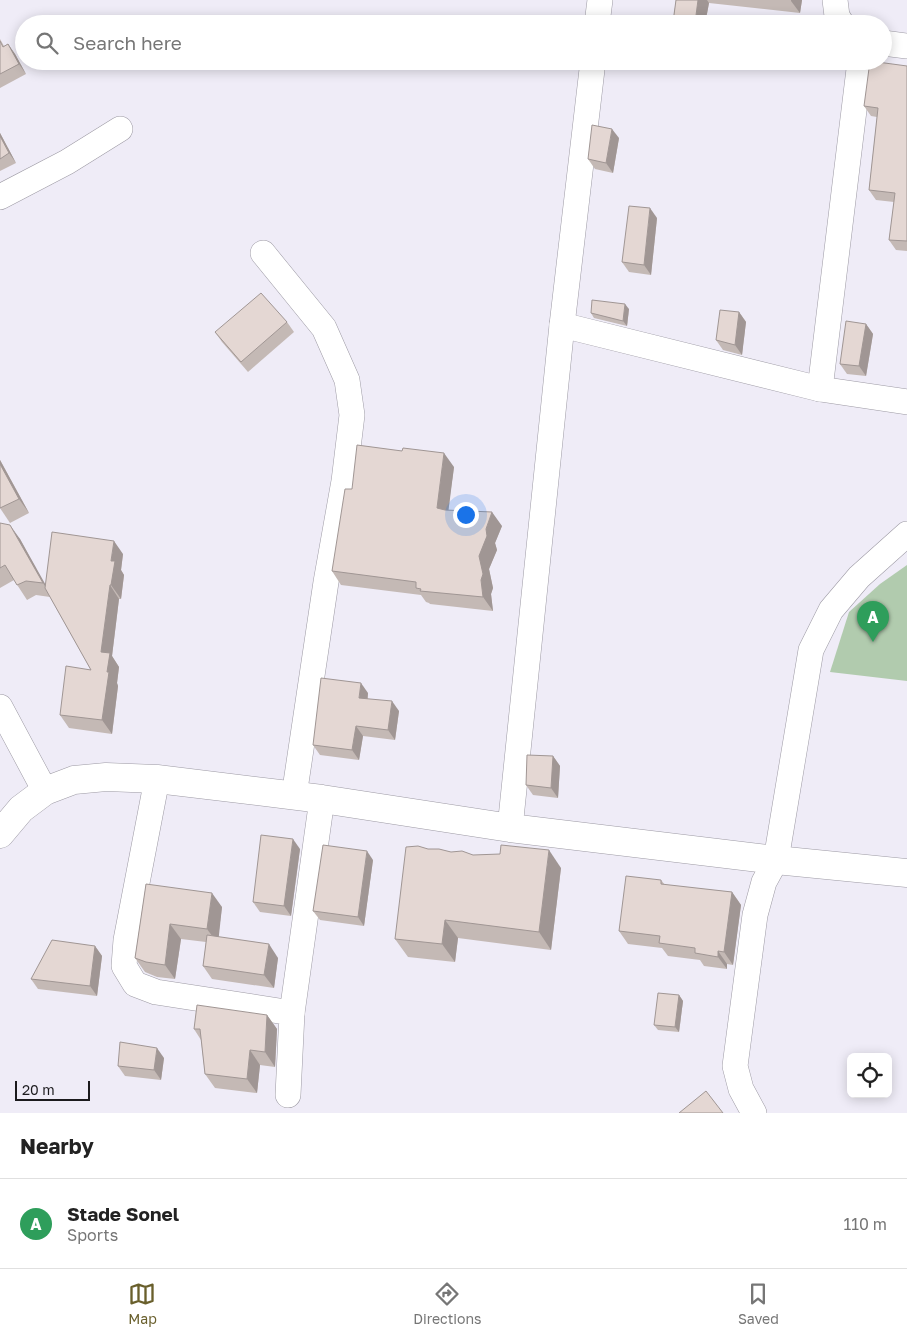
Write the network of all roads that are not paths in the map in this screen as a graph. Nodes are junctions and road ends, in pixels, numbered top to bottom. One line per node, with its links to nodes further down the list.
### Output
1 (600, 0): 3 (street)
2 (835, 0): 4 (street)
3 (598, 15)
4 (837, 15)
5 (892, 44): 6 (street)
6 (907, 46)
7 (592, 70): 12 (street)
8 (859, 70): 13 (street)
9 (120, 129): 10 (street)
10 (0, 198)
11 (263, 253): 19 (street)
12 (562, 325): 13 (street); 21 (street)
13 (820, 389): 14 (street)
14 (907, 402)
15 (907, 534): 23 (street)
16 (0, 707): 18 (street)
17 (157, 779): 18 (main road); 19 (main road); 25 (street)
18 (45, 790): 22 (main road)
19 (294, 796): 20 (main road)
20 (322, 799): 21 (main road); 25 (street)
21 (510, 828): 23 (main road)
22 (0, 834)
23 (776, 860): 24 (main road); 27 (street)
24 (907, 873)
25 (292, 1013): 26 (street)
26 (288, 1095)
27 (754, 1113)

